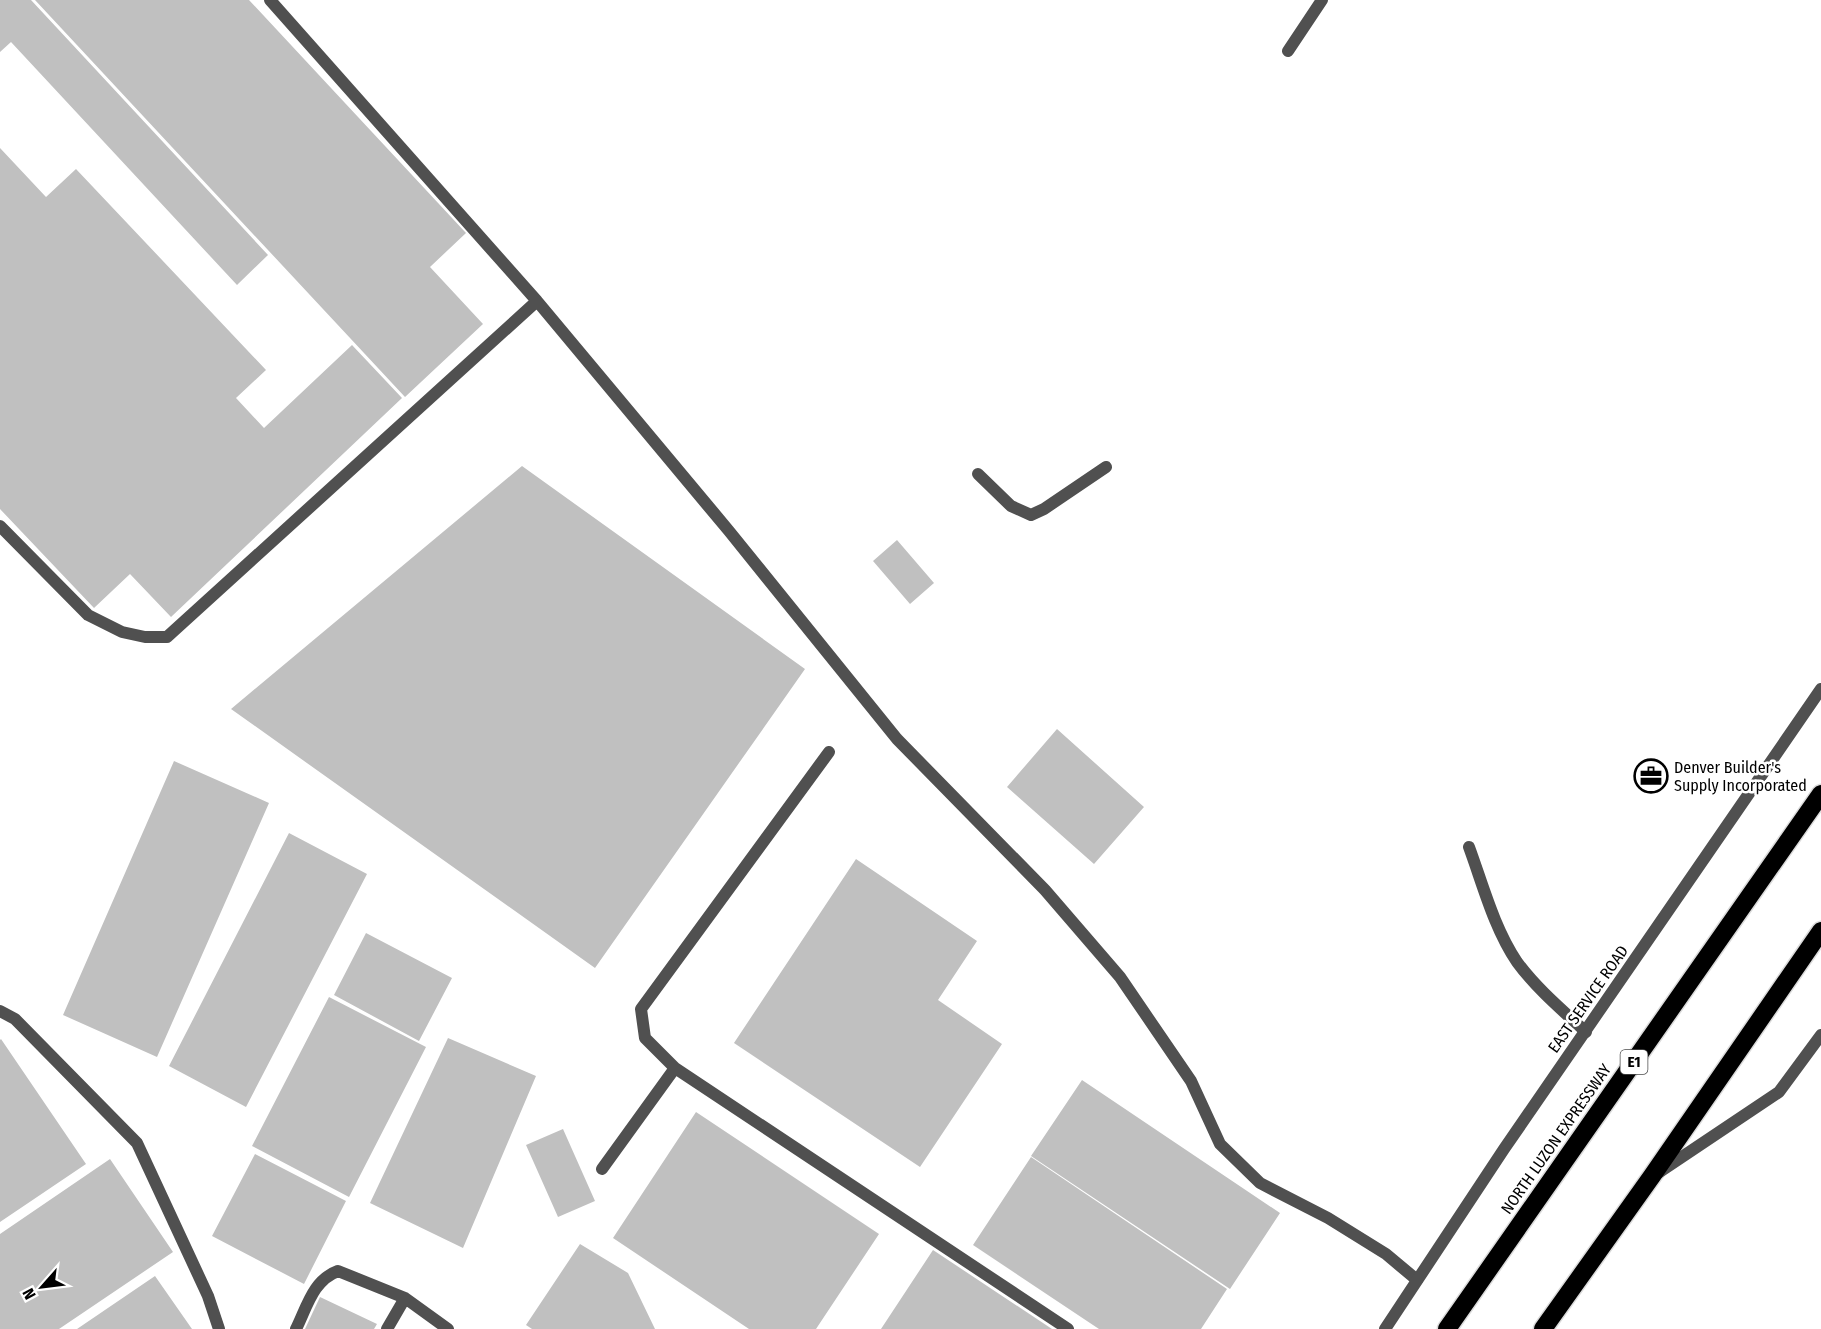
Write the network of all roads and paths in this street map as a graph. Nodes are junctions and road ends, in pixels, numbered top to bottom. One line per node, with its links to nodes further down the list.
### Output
1 (270, 0): 4 (street)
2 (1322, 0): 3 (street)
3 (1288, 51)
4 (537, 301): 7 (street); 19 (street)
5 (1106, 467): 6 (street)
6 (978, 474)
7 (0, 526)
8 (1821, 689): 14 (street, EAST SERVICE ROAD)
9 (830, 752): 16 (street)
10 (1821, 794): 27 (highway, NORTH LUZON EXPRESSWAY / E1)
11 (1469, 847): 14 (street)
12 (1821, 931): 18 (highway)
13 (0, 1011): 21 (street)
14 (1586, 1032): 19 (street, EAST SERVICE ROAD)
15 (1821, 1035): 18 (street)
16 (675, 1068): 17 (street); 25 (street)
17 (602, 1169)
18 (1652, 1176): 28 (highway)
19 (1417, 1280): 26 (street, EAST SERVICE ROAD)
20 (405, 1299): 22 (street); 23 (street); 24 (street)
21 (219, 1329)
22 (296, 1329)
23 (387, 1329)
24 (448, 1329)
25 (1068, 1329)
26 (1385, 1329)
27 (1447, 1329)
28 (1544, 1329)

